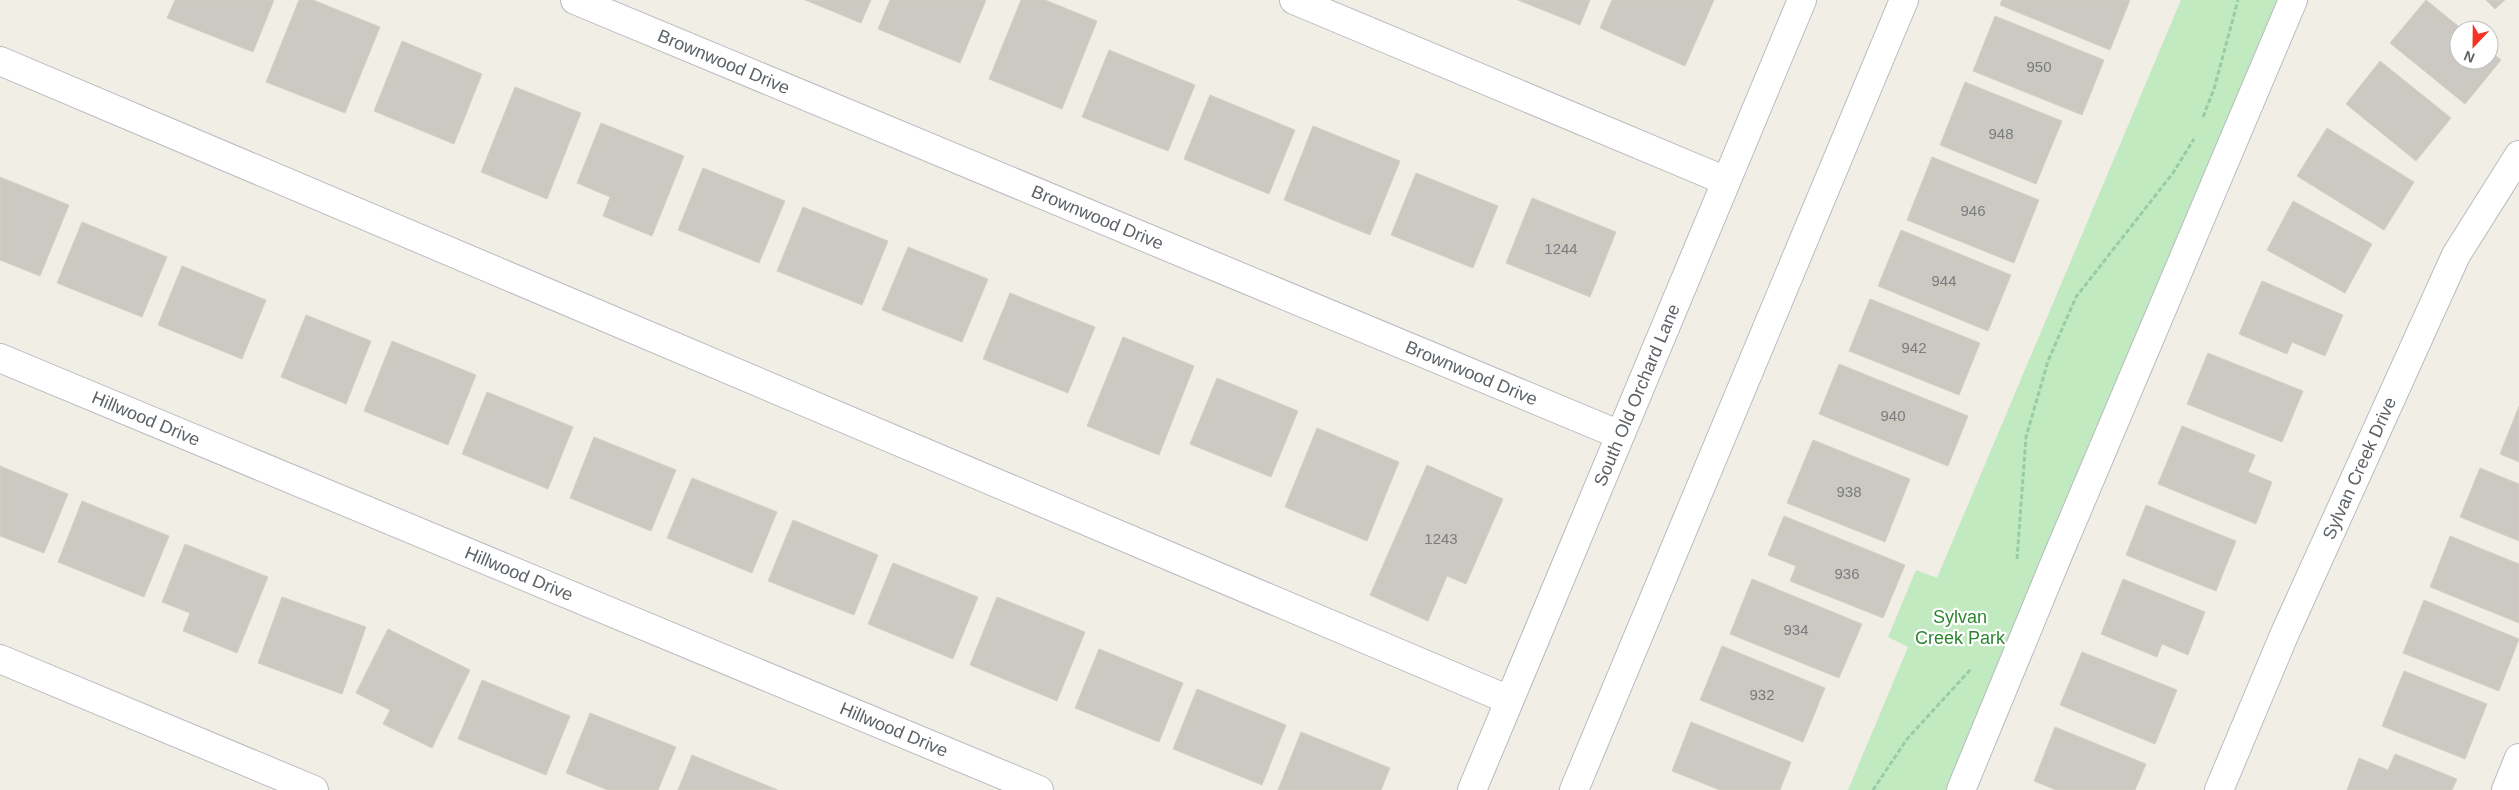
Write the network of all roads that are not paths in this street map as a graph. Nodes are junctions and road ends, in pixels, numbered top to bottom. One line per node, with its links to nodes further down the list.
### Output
1 (575, 0): 10 (street, Brownwood Drive)
2 (1294, 0): 8 (street)
3 (1802, 0): 8 (street, South Old Orchard Lane)
4 (1904, 0): 17 (street)
5 (2293, 0): 18 (street)
6 (0, 61): 12 (street)
7 (2519, 155): 19 (street, Sylvan Creek Drive)
8 (1726, 181): 10 (street, South Old Orchard Lane)
9 (0, 358): 15 (street, Hillwood Drive)
10 (1620, 435): 12 (street, South Old Orchard Lane)
11 (0, 658): 14 (street)
12 (1509, 700): 16 (street, South Old Orchard Lane)
13 (2519, 758): 20 (street)
14 (314, 790)
15 (1038, 790)
16 (1472, 790)
17 (1574, 790)
18 (1961, 790)
19 (2219, 790)
20 (2506, 790)

